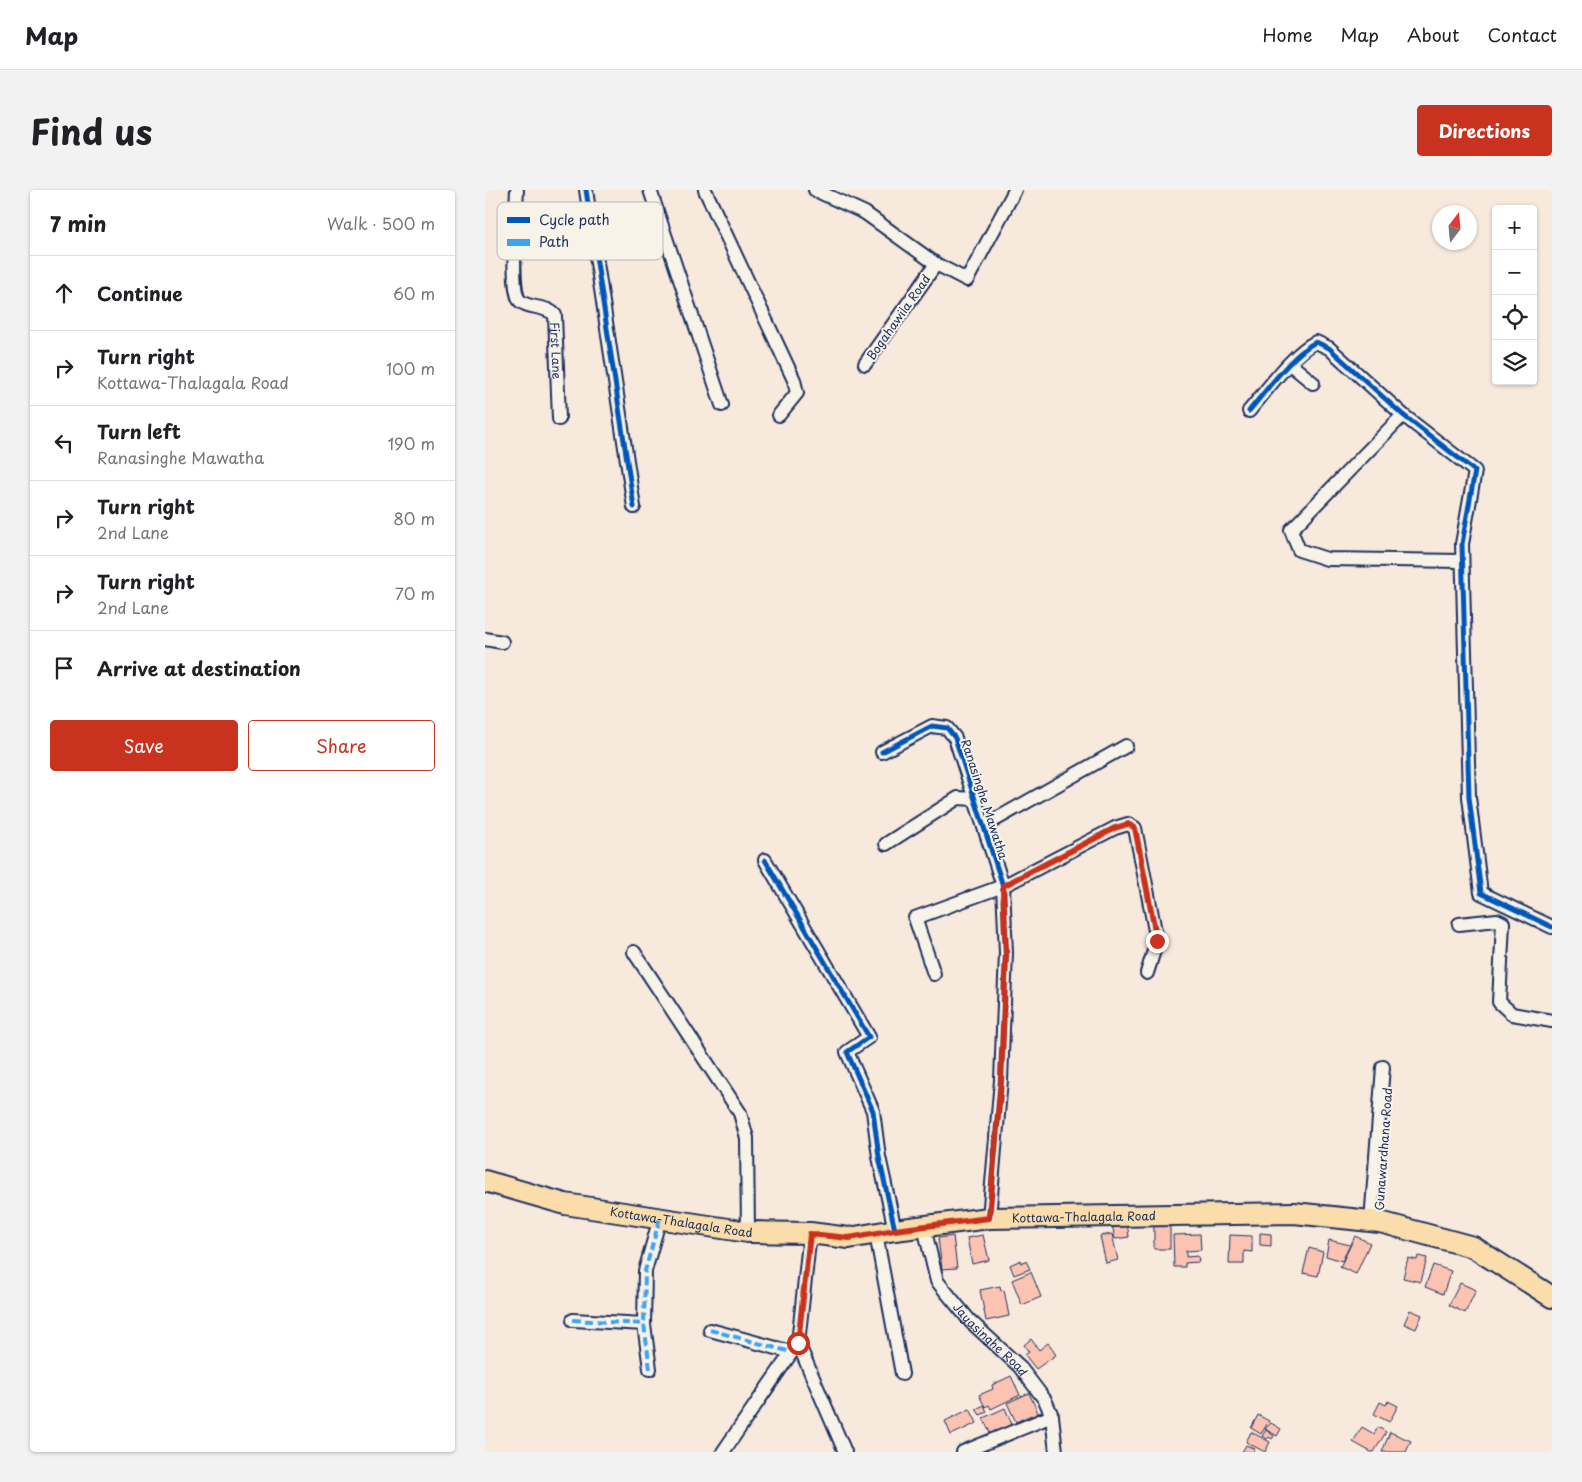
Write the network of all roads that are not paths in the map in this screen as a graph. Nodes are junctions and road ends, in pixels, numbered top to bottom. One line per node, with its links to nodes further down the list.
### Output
1 (650, 190): 6 (street)
2 (705, 190): 16 (street)
3 (815, 190): 5 (street, Bogahawila Road)
4 (1015, 190): 10 (street)
5 (832, 194): 10 (street, Bogahawila Road)
6 (654, 202)
7 (663, 229): 14 (street)
8 (515, 260): 18 (street, First Lane)
9 (597, 260): 19 (street)
10 (936, 264): 11 (street, Bogahawila Road)
11 (865, 364)
12 (1290, 364): 13 (street); 15 (street); 17 (street)
13 (1313, 382)
14 (722, 405)
15 (1249, 411)
16 (779, 415)
17 (1403, 415): 20 (street); 20 (street)
18 (559, 418)
19 (634, 507)
20 (1462, 561): 31 (street)
21 (485, 639): 22 (street)
22 (502, 642)
23 (1126, 746): 26 (street)
24 (883, 752): 25 (street, Ranasinghe Mawatha)
25 (974, 799): 26 (street, Ranasinghe Mawatha); 27 (street)
26 (984, 826): 29 (street, Ranasinghe Mawatha)
27 (885, 844)
28 (765, 860): 43 (street)
29 (1003, 886): 33 (street); 34 (street); 39 (street, Ranasinghe Mawatha)
30 (1459, 924): 35 (street)
31 (1552, 927)
32 (634, 952): 42 (street)
33 (1147, 973)
34 (934, 974)
35 (1552, 1021)
36 (1385, 1072): 40 (street)
37 (485, 1181): 38 (main road, Kottawa-Thalagala Road)
38 (660, 1218): 42 (main road, Kottawa-Thalagala Road); 47 (street)
39 (989, 1218): 40 (main road, Kottawa-Thalagala Road); 41 (main road, Kottawa-Thalagala Road)
40 (1374, 1222): 45 (main road, Kottawa-Thalagala Road)
41 (925, 1227): 43 (main road, Kottawa-Thalagala Road); 52 (street, Jayasinghe Road)
42 (747, 1232): 44 (main road, Kottawa-Thalagala Road)
43 (885, 1232): 44 (main road, Kottawa-Thalagala Road); 51 (street)
44 (810, 1234): 49 (street)
45 (1552, 1297)
46 (573, 1320): 47 (street)
47 (644, 1324): 50 (street)
48 (710, 1330): 49 (street)
49 (795, 1347): 53 (street); 56 (street)
50 (651, 1369)
51 (902, 1374)
52 (1052, 1416): 57 (street); 58 (street, Jayasinghe Road)
53 (731, 1439): 54 (street); 55 (street)
54 (723, 1452)
55 (737, 1452)
56 (845, 1452)
57 (963, 1452)
58 (1056, 1452)

